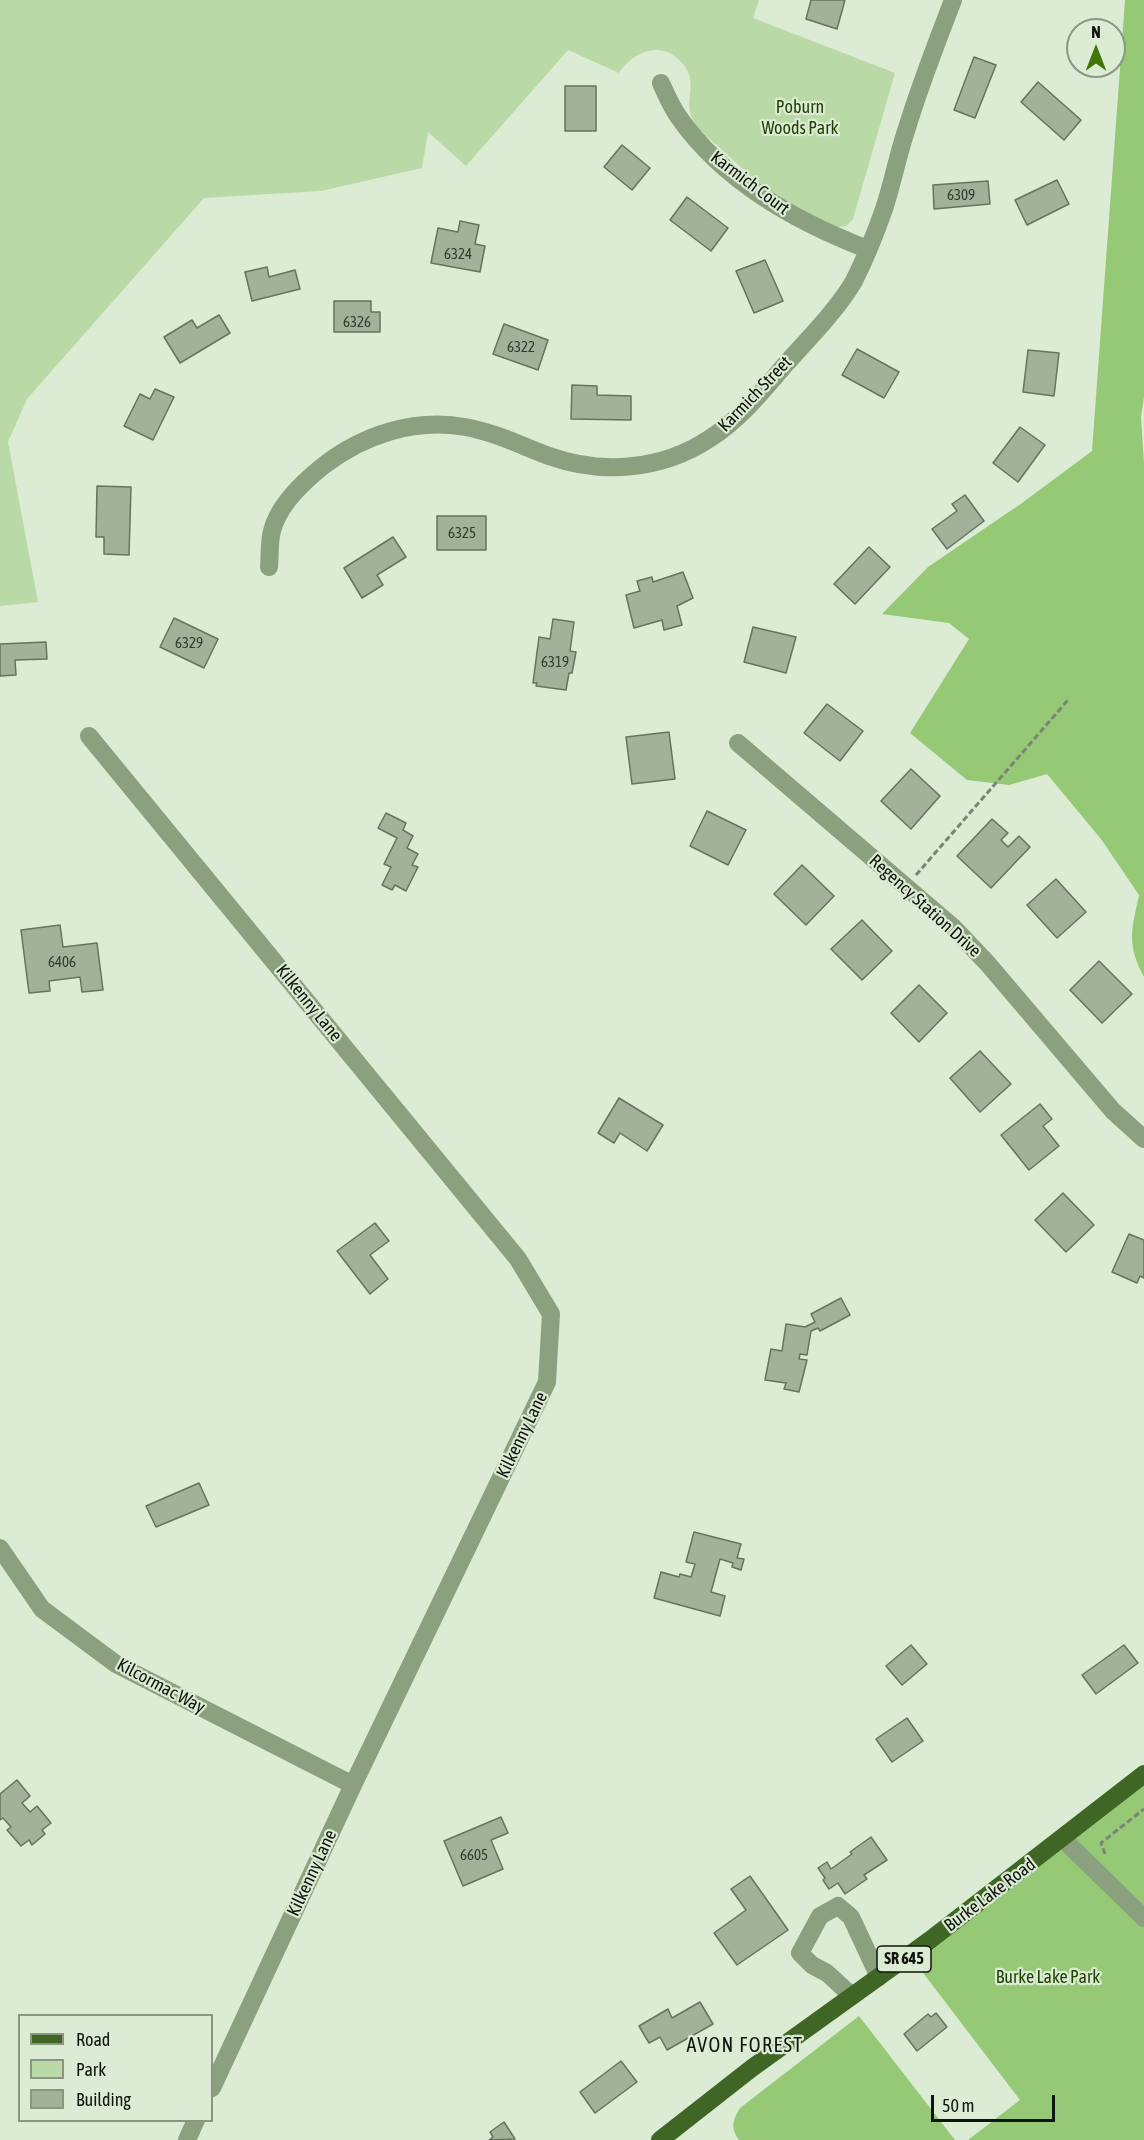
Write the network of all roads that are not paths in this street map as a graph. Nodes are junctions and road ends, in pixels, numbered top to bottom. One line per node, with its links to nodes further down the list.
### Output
1 (953, 0): 3 (street, Karmich Street)
2 (661, 83): 3 (street, Karmich Court)
3 (867, 249): 4 (street, Karmich Street)
4 (268, 567)
5 (89, 736): 10 (street, Kilkenny Lane)
6 (738, 743): 7 (street, Regency Station Drive)
7 (1144, 1139)
8 (0, 1548): 10 (street, Kilcormac Way)
9 (1144, 1774): 11 (main road, Burke Lake Road / SR 645)
10 (353, 1785): 15 (street, Kilkenny Lane)
11 (1063, 1839): 12 (street); 13 (main road, Burke Lake Road / SR 645)
12 (1144, 1918)
13 (879, 1977): 14 (main road, Burke Lake Road / SR 645); 14 (street)
14 (852, 1996): 18 (main road, Burke Lake Road / SR 645)
15 (213, 2086)
16 (196, 2122): 17 (street)
17 (187, 2140)
18 (660, 2140)

